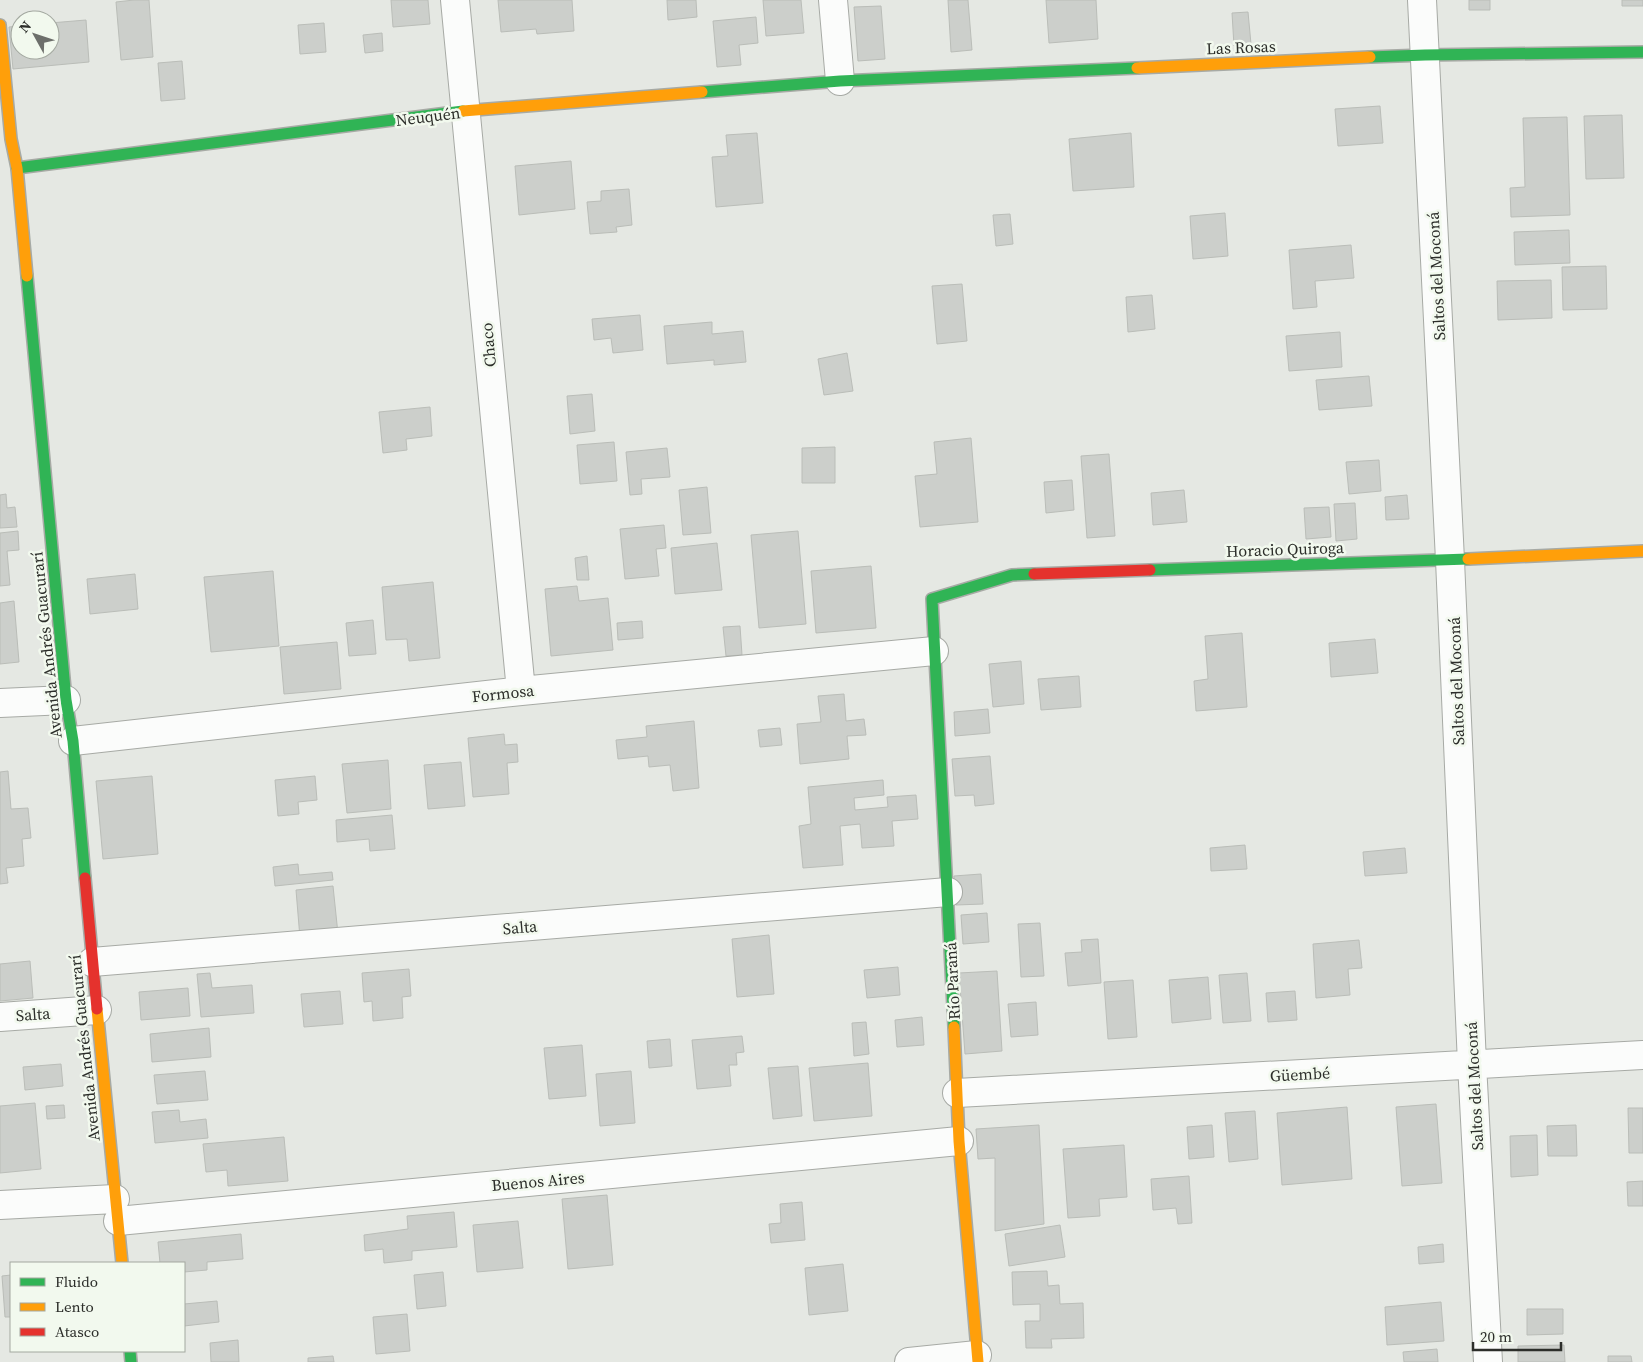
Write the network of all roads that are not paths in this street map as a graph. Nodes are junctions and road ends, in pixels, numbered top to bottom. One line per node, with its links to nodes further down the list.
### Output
1 (455, 0): 8 (street, Chaco)
2 (833, 0): 7 (street)
3 (1422, 0): 6 (street, Saltos del Moconá)
4 (0, 25): 9 (street, Avenida Andrés Guacurarí)
5 (1643, 52): 6 (street, Las Rosas)
6 (1425, 55): 7 (street, Las Rosas); 12 (street, Saltos del Moconá)
7 (840, 81): 8 (street, Neuquén)
8 (466, 111): 10 (street, Neuquén); 15 (street, Chaco)
9 (6, 140): 10 (street, Avenida Andrés Guacurarí)
10 (17, 168): 16 (street, Avenida Andrés Guacurarí)
11 (1643, 551): 12 (street, Horacio Quiroga)
12 (1450, 560): 13 (street, Horacio Quiroga); 24 (street, Saltos del Moconá)
13 (932, 599): 14 (street, Río Paraná)
14 (934, 651): 15 (street, Formosa); 19 (street, Río Paraná)
15 (521, 691): 18 (street, Formosa)
16 (66, 700): 17 (street); 18 (street, Avenida Andrés Guacurarí)
17 (0, 703)
18 (73, 741): 20 (street, Avenida Andrés Guacurarí)
19 (948, 892): 20 (street, Salta); 25 (street, Río Paraná)
20 (92, 962): 21 (street, Avenida Andrés Guacurarí)
21 (97, 1010): 22 (street, Salta); 28 (street, Avenida Andrés Guacurarí)
22 (0, 1017)
23 (1643, 1055): 24 (street, Güembé)
24 (1472, 1064): 25 (street, Güembé); 32 (street, Saltos del Moconá)
25 (957, 1093): 26 (street, Río Paraná)
26 (959, 1141): 28 (street, Buenos Aires); 30 (street, Río Paraná)
27 (0, 1205): 28 (street, Buenos Aires)
28 (116, 1210): 29 (street, Avenida Andrés Guacurarí)
29 (122, 1262)
30 (978, 1359): 31 (street)
31 (909, 1362)
32 (1488, 1362)

